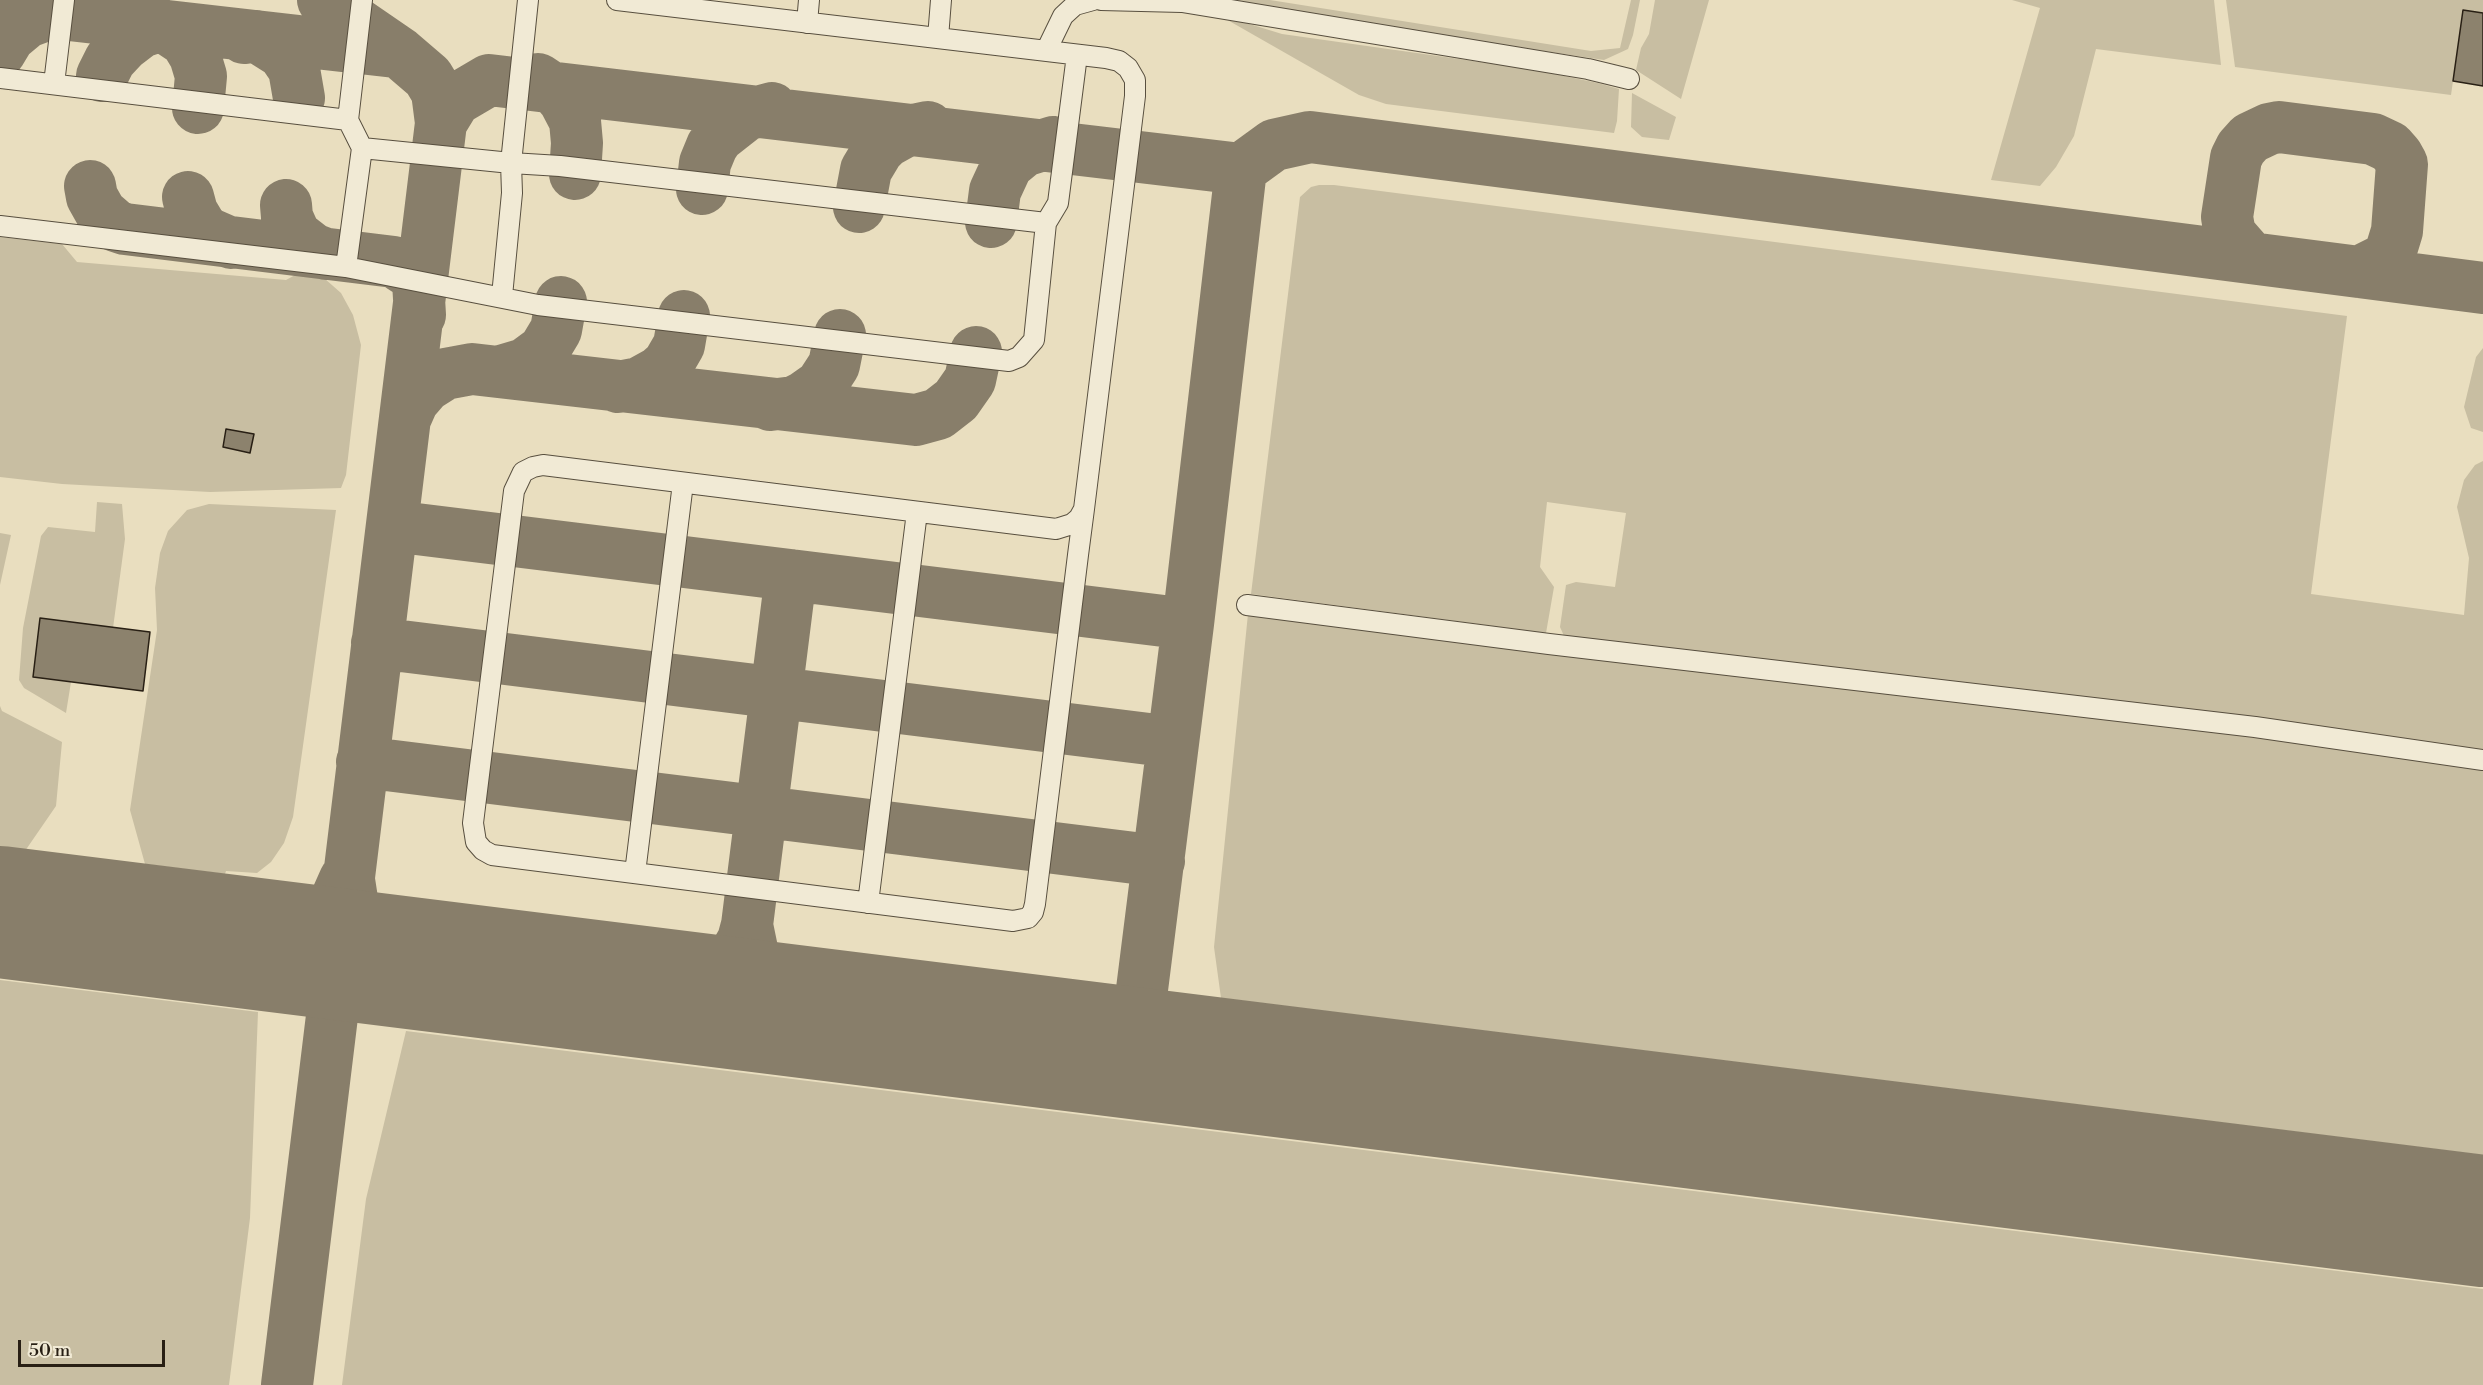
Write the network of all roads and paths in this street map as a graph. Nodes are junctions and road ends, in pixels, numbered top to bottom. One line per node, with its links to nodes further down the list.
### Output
1 (64, 0): 16 (lane)
2 (362, 0): 17 (lane)
3 (528, 0): 19 (lane)
4 (617, 0): 9 (lane)
5 (809, 0): 10 (lane)
6 (941, 0): 11 (lane)
7 (1093, 0): 12 (lane)
8 (1101, 0): 15 (lane)
9 (677, 4): 10 (lane)
10 (807, 23): 11 (lane)
11 (938, 38): 12 (lane)
12 (1046, 51): 13 (lane)
13 (1077, 55): 20 (lane); 25 (lane)
14 (0, 78): 16 (lane)
15 (1629, 79)
16 (54, 84): 17 (lane)
17 (348, 120): 18 (lane)
18 (362, 148): 19 (lane); 22 (lane)
19 (511, 163): 20 (lane); 23 (lane)
20 (1046, 223): 23 (lane)
21 (0, 225): 22 (lane)
22 (346, 267): 23 (lane)
23 (502, 296)
24 (683, 483): 26 (lane); 31 (lane); 31 (lane)
25 (1084, 508): 27 (lane); 28 (lane)
26 (917, 512): 27 (lane); 32 (lane)
27 (1056, 529): 28 (lane)
28 (1078, 555): 32 (lane)
29 (1247, 605): 30 (lane)
30 (2483, 760)
31 (635, 873): 32 (lane)
32 (868, 903)

